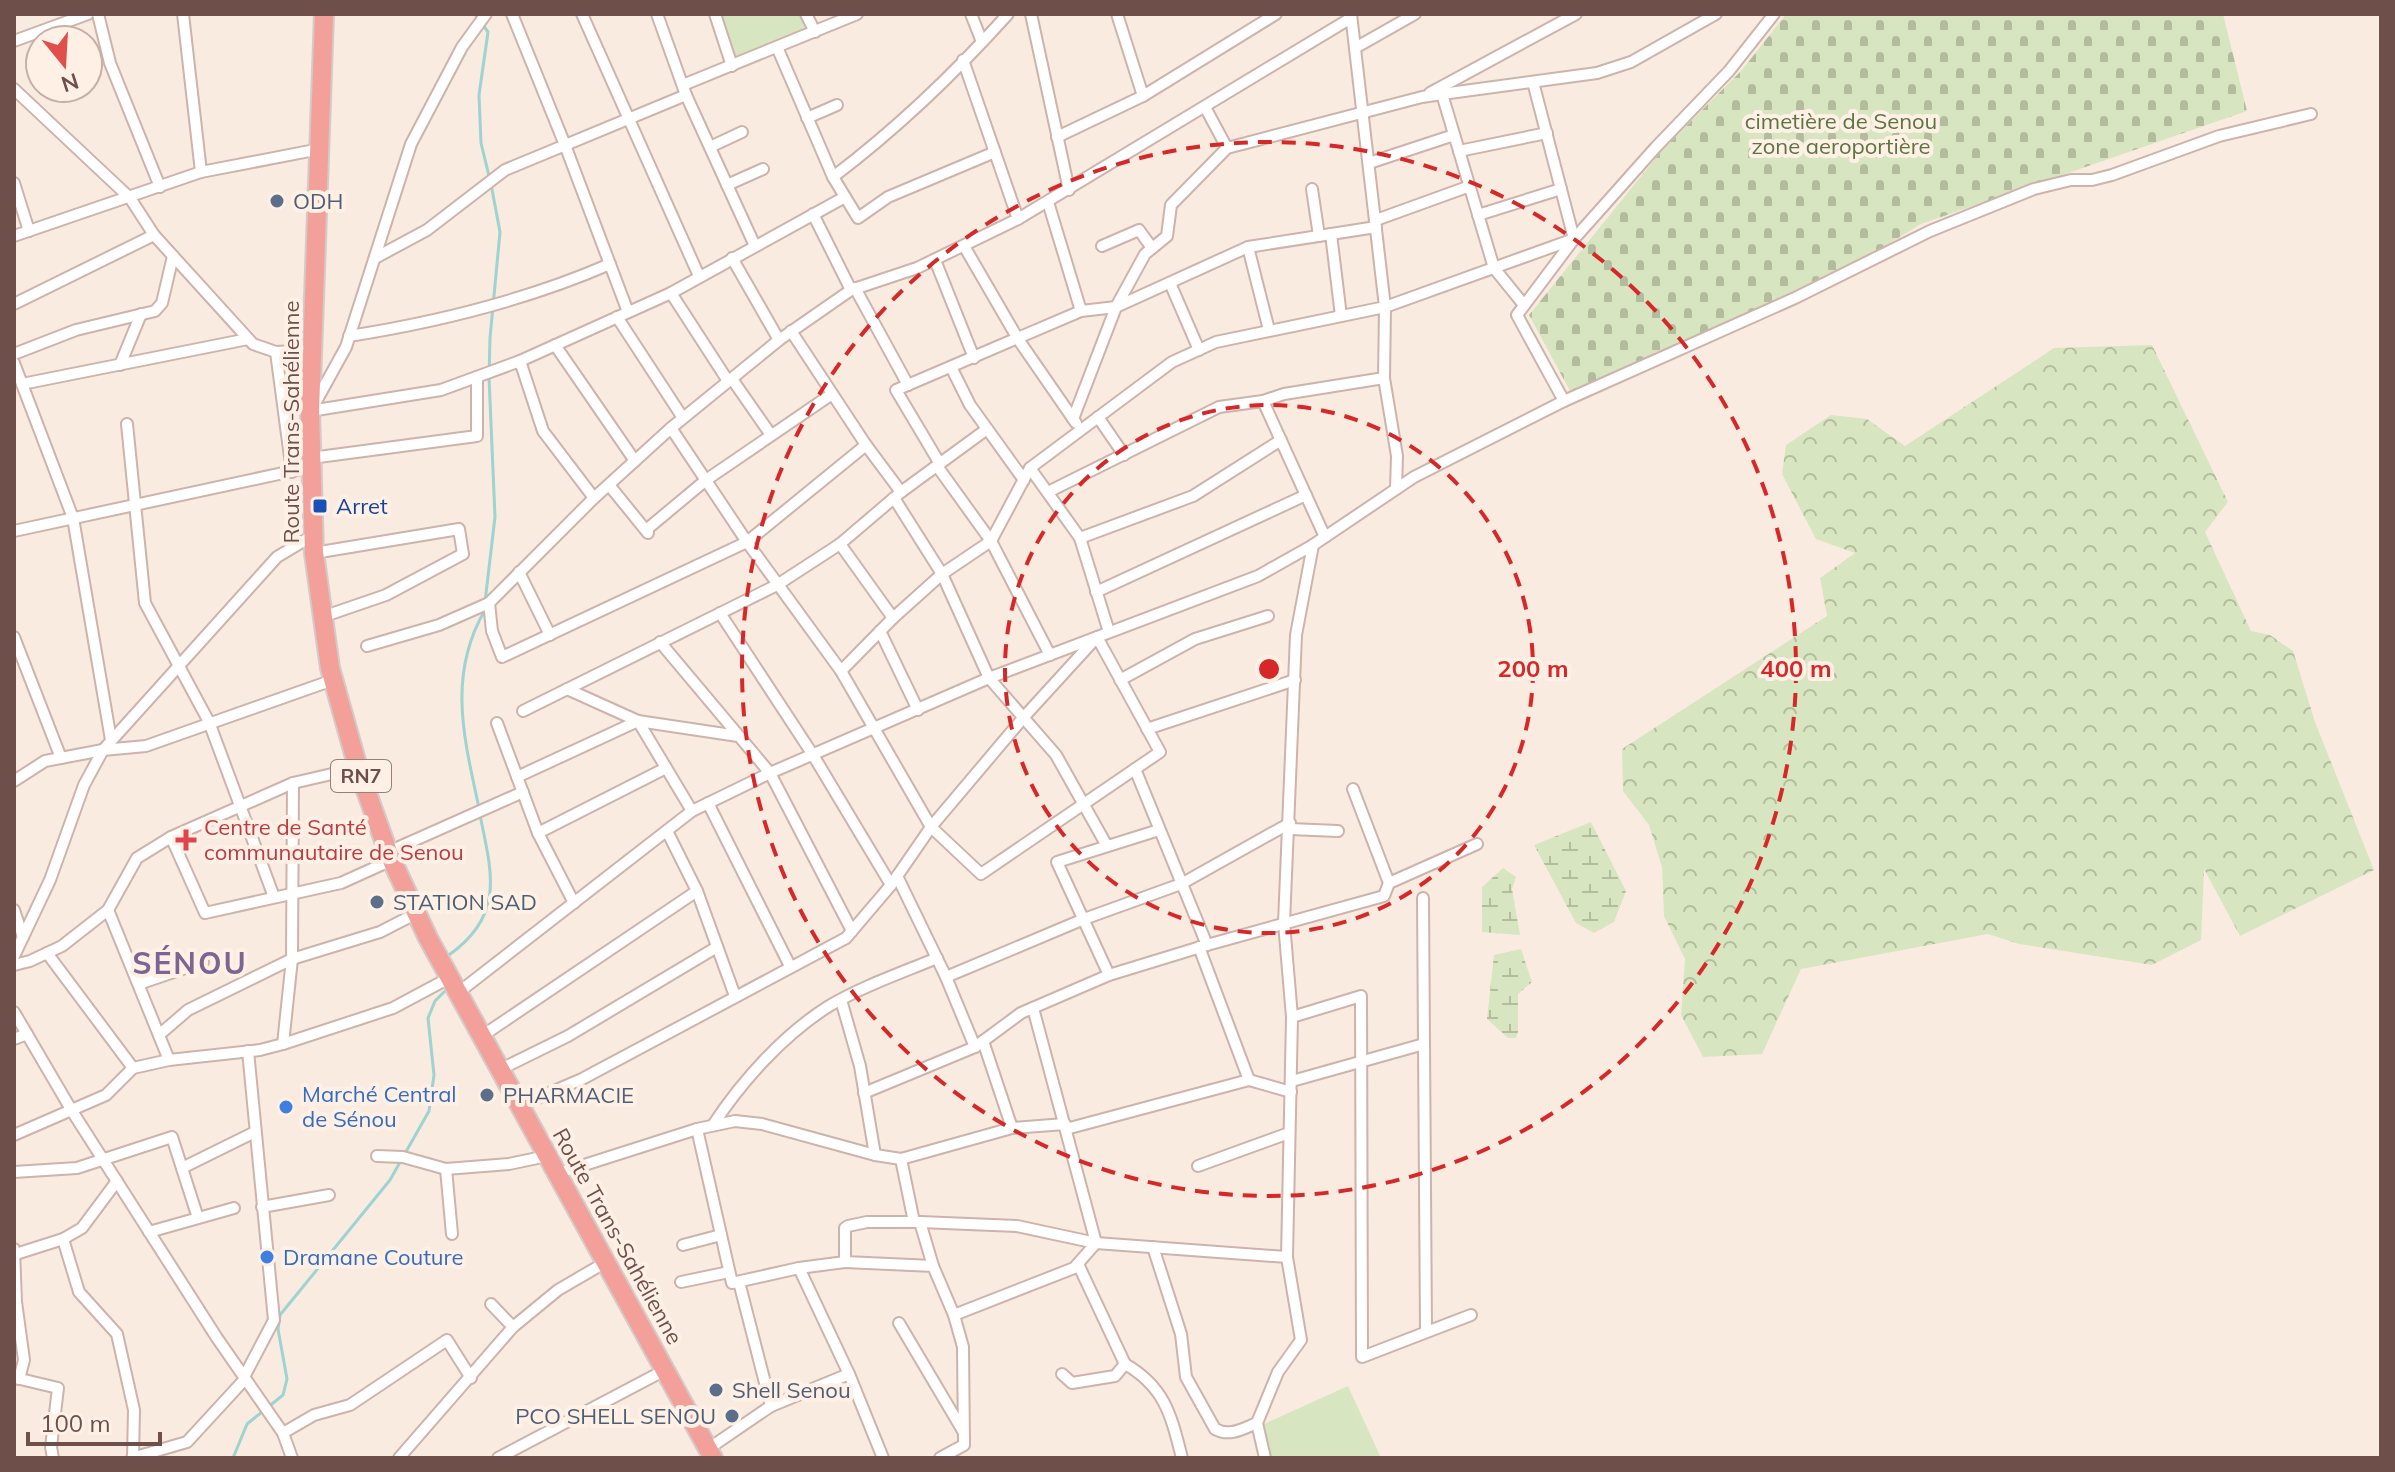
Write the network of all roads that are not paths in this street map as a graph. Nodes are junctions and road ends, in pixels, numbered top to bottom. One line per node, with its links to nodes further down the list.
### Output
1 (88, 14): 22 (street)
2 (98, 14): 59 (street)
3 (183, 14): 54 (street)
4 (324, 14): 49 (highway, Route Trans-Sahélienne / RN7)
5 (486, 14): 81 (street)
6 (512, 14): 46 (street)
7 (582, 14): 41 (street)
8 (657, 14): 32 (street)
9 (715, 14): 29 (street)
10 (806, 14): 23 (street)
11 (971, 14): 25 (street)
12 (1008, 14): 25 (street)
13 (1031, 14): 45 (street)
14 (1117, 14): 34 (street)
15 (1276, 14): 34 (street)
16 (1415, 14): 27 (street)
17 (1576, 14): 35 (street)
18 (1716, 14): 30 (street)
19 (1774, 14): 74 (street)
20 (854, 15): 23 (street)
21 (1351, 16): 27 (street); 37 (street)
22 (56, 19): 24 (street)
23 (815, 32): 26 (street)
24 (14, 41)
25 (982, 42): 28 (street)
26 (777, 47): 29 (street); 40 (street)
27 (1355, 48): 38 (street)
28 (963, 60): 51 (street); 55 (street)
29 (732, 66): 32 (street)
30 (1533, 82): 33 (street); 43 (street)
31 (14, 89): 64 (street)
32 (684, 90): 41 (street); 47 (street)
33 (1442, 94): 35 (street); 44 (street)
34 (1143, 96): 45 (street)
35 (1422, 97): 38 (street)
36 (837, 105): 40 (street)
37 (1205, 107): 48 (street); 62 (street)
38 (1364, 113): 48 (street); 52 (street)
39 (2311, 114): 121 (street)
40 (807, 118): 55 (street)
41 (628, 119): 46 (street); 86 (street)
42 (742, 132): 47 (street)
43 (1547, 133): 50 (street); 61 (street)
44 (1454, 135): 50 (street); 52 (street)
45 (1057, 137): 62 (street)
46 (565, 145): 81 (street); 84 (street)
47 (710, 147): 57 (street)
48 (1227, 148): 79 (street)
49 (320, 149): 54 (street); 105 (highway, Route Trans-Sahélienne / RN7)
50 (1459, 151): 58 (street)
51 (995, 152): 63 (street); 68 (street)
52 (1369, 163): 69 (street)
53 (763, 169): 57 (street)
54 (201, 172): 59 (street)
55 (833, 177): 63 (street)
56 (14, 183): 70 (street)
57 (727, 185): 75 (street)
58 (1470, 186): 67 (street); 69 (street)
59 (160, 187): 64 (street)
60 (1312, 189): 72 (street)
61 (1561, 189): 67 (street); 74 (street)
62 (1069, 190): 65 (street)
63 (845, 197): 66 (street)
64 (130, 198): 70 (street); 71 (street)
65 (1048, 202): 68 (street); 94 (street)
66 (813, 214): 75 (street); 88 (street)
67 (1478, 215): 85 (street)
68 (1018, 219): 76 (street)
69 (1376, 223): 72 (street); 93 (street)
70 (29, 231): 73 (street)
71 (154, 235): 80 (street); 90 (street)
72 (1325, 235): 78 (street); 97 (street)
73 (14, 236)
74 (1574, 239): 85 (street); 91 (street)
75 (755, 246): 82 (street)
76 (964, 246): 83 (street); 102 (street)
77 (1102, 246): 79 (street)
78 (1248, 247): 87 (street); 98 (street)
79 (1152, 248): 92 (street)
80 (173, 256): 95 (street); 101 (street)
81 (375, 258): 100 (street)
82 (732, 258): 86 (street); 103 (street)
83 (935, 260): 88 (street); 109 (street)
84 (610, 264): 96 (street); 100 (street)
85 (1494, 268): 91 (street); 93 (street)
86 (699, 276): 89 (street)
87 (1170, 283): 92 (street); 106 (street)
88 (853, 289): 99 (street); 118 (street)
89 (671, 293): 96 (street); 116 (street)
90 (14, 304)
91 (1524, 305): 121 (street)
92 (1116, 307): 94 (street); 125 (street)
93 (1385, 307): 97 (street); 115 (street)
94 (1081, 311): 102 (street)
95 (141, 314): 108 (street); 112 (street)
96 (623, 314): 104 (street); 124 (street)
97 (1341, 316): 98 (street)
98 (1269, 330): 106 (street)
99 (791, 331): 103 (street); 119 (street)
100 (349, 336): 122 (street)
101 (248, 339): 107 (street); 112 (street)
102 (1018, 339): 109 (street); 125 (street)
103 (779, 340): 116 (street)
104 (555, 345): 110 (street); 134 (street)
105 (313, 350): 107 (street); 122 (highway, Route Trans-Sahélienne / RN7)
106 (1199, 350): 123 (street)
107 (276, 352): 138 (street)
108 (14, 354)
109 (974, 358): 113 (street)
110 (520, 361): 114 (street); 146 (street)
111 (14, 363): 117 (street)
112 (120, 365): 117 (street)
113 (951, 367): 118 (street); 128 (street)
114 (486, 374): 122 (street); 135 (street)
115 (1384, 378): 120 (street); 142 (street)
116 (730, 380): 124 (street); 130 (street)
117 (22, 384): 148 (street)
118 (908, 385): 136 (street)
119 (832, 394): 130 (street); 132 (street)
120 (1263, 401): 131 (street); 133 (street)
121 (1564, 401): 142 (street)
122 (310, 411): 135 (highway, Route Trans-Sahélienne / RN7)
123 (1098, 417): 129 (street); 133 (street)
124 (683, 418): 127 (street)
125 (1073, 419): 129 (street)
126 (127, 424): 147 (street)
127 (671, 428): 134 (street); 139 (street)
128 (987, 429): 136 (street); 140 (street)
129 (1081, 430): 137 (street)
130 (771, 435): 139 (street)
131 (1281, 440): 145 (street); 151 (street)
132 (866, 445): 144 (street); 153 (street)
133 (1124, 455): 143 (street)
134 (635, 461): 141 (street)
135 (311, 463): 138 (street); 154 (highway, Route Trans-Sahélienne / RN7)
136 (938, 465): 144 (street); 152 (street)
137 (1030, 468): 140 (street); 143 (street)
138 (292, 472): 147 (street)
139 (706, 480): 141 (street); 153 (street)
140 (1024, 480): 152 (street)
141 (609, 485): 146 (street)
142 (1396, 489): 150 (street)
143 (1048, 492): 151 (street)
144 (898, 495): 155 (street); 158 (street)
145 (1306, 495): 150 (street); 160 (street)
146 (594, 498): 157 (street)
147 (135, 505): 148 (street); 175 (street)
148 (73, 518): 149 (street); 191 (street)
149 (14, 531)
150 (1325, 537): 156 (street)
151 (1080, 538): 160 (street)
152 (991, 541): 158 (street); 174 (street)
153 (747, 542): 159 (street); 168 (street)
154 (313, 544): 164 (highway, Route Trans-Sahélienne / RN7); 164 (street); 175 (street)
155 (840, 544): 159 (street); 165 (street)
156 (1313, 545): 167 (street); 180 (street)
157 (519, 572): 161 (street); 168 (street)
158 (942, 574): 165 (street); 177 (street)
159 (777, 585): 162 (street); 176 (street)
160 (1096, 592): 167 (street)
161 (489, 603): 168 (street); 172 (street)
162 (720, 613): 171 (street); 193 (street)
163 (1268, 616): 179 (street)
164 (322, 617): 178 (highway, Route Trans-Sahélienne / RN7)
165 (893, 618): 166 (street)
166 (880, 631): 176 (street); 182 (street)
167 (1109, 632): 170 (street)
168 (550, 635)
169 (14, 637): 173 (street)
170 (1097, 637): 174 (street); 179 (street); 184 (street)
171 (660, 642): 181 (street); 190 (street)
172 (367, 646)
173 (17, 655): 194 (street)
174 (1050, 655): 177 (street)
175 (178, 664): 186 (street); 191 (street)
176 (841, 671): 188 (street)
177 (989, 678): 182 (street); 184 (street)
178 (333, 680): 186 (street); 195 (highway, Route Trans-Sahélienne / RN7)
179 (1120, 680): 189 (street)
180 (1295, 680): 189 (street); 208 (street)
181 (567, 689): 183 (street); 185 (street)
182 (918, 710): 188 (street)
183 (523, 711)
184 (1023, 718): 205 (street); 209 (street)
185 (638, 721): 190 (street); 196 (street); 199 (street)
186 (209, 722): 192 (street); 206 (street)
187 (497, 723): 199 (street)
188 (875, 729): 193 (street); 209 (street)
189 (1147, 729): 197 (street)
190 (738, 736): 198 (street)
191 (111, 740): 192 (street)
192 (103, 750): 194 (street); 232 (street)
193 (813, 755): 198 (street); 218 (street)
194 (61, 758): 200 (street)
195 (358, 768): 201 (street); 217 (highway, Route Trans-Sahélienne / RN7)
196 (666, 768): 207 (street); 213 (street)
197 (1135, 769): 205 (street); 210 (street)
198 (770, 773): 204 (street); 231 (street)
199 (517, 777): 203 (street)
200 (14, 781)
201 (293, 783): 206 (street); 222 (street)
202 (1353, 789): 219 (street)
203 (523, 792): 213 (street); 217 (street)
204 (708, 803): 207 (street); 241 (street)
205 (1085, 803): 209 (street); 216 (street)
206 (240, 808): 214 (street); 223 (street)
207 (692, 811): 211 (street)
208 (1290, 826): 212 (street); 220 (street); 230 (street)
209 (931, 827): 218 (street)
210 (1159, 830): 216 (street); 220 (street)
211 (667, 831): 221 (street); 225 (street)
212 (1338, 831)
213 (538, 833): 225 (street)
214 (171, 837): 223 (street); 227 (street)
215 (1477, 844): 219 (street)
216 (1107, 846): 229 (street)
217 (390, 856): 222 (street); 228 (highway, Route Trans-Sahélienne / RN7)
218 (894, 881): 231 (street); 237 (street)
219 (1389, 883): 230 (street)
220 (1181, 884): 229 (street); 233 (street)
221 (697, 891): 234 (street); 253 (street)
222 (292, 893): 223 (street); 238 (street)
223 (274, 897)
224 (1423, 898): 257 (street)
225 (574, 903): 245 (street)
226 (14, 910): 232 (street)
227 (108, 910): 235 (street); 244 (street)
228 (417, 913): 238 (street); 245 (highway, Route Trans-Sahélienne / RN7)
229 (1084, 919): 242 (street); 243 (street)
230 (1284, 923): 233 (street); 250 (street)
231 (852, 931): 241 (street)
232 (23, 937): 236 (street)
233 (1203, 946): 242 (street); 263 (street)
234 (717, 947): 246 (street); 262 (street)
235 (47, 953): 240 (street); 261 (street)
236 (14, 956)
237 (937, 958): 243 (street); 247 (street)
238 (292, 959): 252 (street); 255 (street)
239 (203, 962): 244 (street)
240 (14, 965)
241 (790, 966): 246 (street)
242 (1109, 975): 248 (street)
243 (946, 977): 256 (street)
244 (139, 984): 252 (street)
245 (455, 984): 253 (highway, Route Trans-Sahélienne / RN7); 255 (street)
246 (735, 996): 266 (street)
247 (841, 1000): 265 (street); 268 (street)
248 (1033, 1008): 256 (street); 269 (street)
249 (14, 1012): 251 (street)
250 (1292, 1017): 260 (street); 264 (street)
251 (27, 1034): 254 (street); 267 (street)
252 (159, 1035): 259 (street)
253 (482, 1036): 262 (highway, Route Trans-Sahélienne / RN7)
254 (14, 1039)
255 (283, 1044): 258 (street)
256 (979, 1044): 265 (street); 270 (street)
257 (1424, 1044): 260 (street); 314 (street)
258 (248, 1051): 259 (street); 272 (street)
259 (169, 1060): 261 (street)
260 (1361, 1061): 264 (street); 314 (street)
261 (133, 1068): 267 (street)
262 (499, 1070): 266 (highway, Route Trans-Sahélienne / RN7)
263 (1249, 1080): 264 (street); 269 (street)
264 (1292, 1086): 273 (street)
265 (864, 1093): 275 (street)
266 (519, 1106): 277 (highway, Route Trans-Sahélienne / RN7)
267 (72, 1111): 274 (street); 279 (street)
268 (713, 1125): 271 (street); 275 (street)
269 (1065, 1126): 270 (street); 295 (street)
270 (1012, 1128): 278 (street)
271 (697, 1129): 284 (street); 293 (street)
272 (255, 1132): 281 (street); 287 (street)
273 (1289, 1133): 280 (street); 299 (street)
274 (14, 1135)
275 (875, 1155): 278 (street)
276 (377, 1156): 282 (street)
277 (547, 1156): 282 (street); 284 (highway, Route Trans-Sahélienne / RN7)
278 (901, 1159): 290 (street)
279 (104, 1161): 281 (street); 283 (street); 285 (street)
280 (1198, 1166)
281 (182, 1168): 289 (street)
282 (446, 1169): 292 (street)
283 (14, 1172)
284 (556, 1174): 300 (highway, Route Trans-Sahélienne / RN7)
285 (117, 1181): 291 (street); 294 (street)
286 (329, 1195): 287 (street)
287 (262, 1207): 320 (street)
288 (234, 1208): 289 (street)
289 (198, 1218): 291 (street)
290 (917, 1222): 295 (street); 301 (street); 303 (street)
291 (149, 1232): 320 (street)
292 (452, 1234)
293 (721, 1235): 296 (street); 305 (street)
294 (63, 1239): 298 (street); 329 (street)
295 (1096, 1243): 297 (street); 302 (street)
296 (683, 1245)
297 (1153, 1247): 299 (street); 323 (street)
298 (15, 1251): 308 (street)
299 (1287, 1257): 323 (street)
300 (606, 1262): 313 (street); 316 (highway, Route Trans-Sahélienne / RN7)
301 (845, 1262): 303 (street); 304 (street)
302 (1078, 1264): 310 (street); 315 (street)
303 (933, 1266): 310 (street)
304 (799, 1268): 307 (street); 317 (street)
305 (729, 1272): 306 (street); 307 (street)
306 (681, 1282)
307 (739, 1282): 322 (street)
308 (15, 1304): 319 (street)
309 (491, 1304): 313 (street)
310 (954, 1315): 325 (street)
311 (1471, 1315): 314 (street)
312 (899, 1323): 325 (street)
313 (513, 1327): 321 (street)
314 (1426, 1332)
315 (1125, 1364): 318 (street); 335 (street)
316 (665, 1370): 326 (highway, Route Trans-Sahélienne / RN7); 327 (street)
317 (849, 1374): 322 (street); 333 (street)
318 (1062, 1374)
319 (16, 1378): 328 (street)
320 (244, 1378): 324 (street); 329 (street)
321 (471, 1378): 324 (street); 331 (street)
322 (771, 1406): 326 (street)
323 (1257, 1423): 336 (street)
324 (283, 1433): 330 (street)
325 (964, 1434): 334 (street)
326 (711, 1453)
327 (515, 1454): 332 (street)
328 (53, 1458)
329 (132, 1458)
330 (292, 1458)
331 (399, 1458)
332 (498, 1458)
333 (883, 1458)
334 (940, 1458)
335 (1182, 1458)
336 (1265, 1458)

